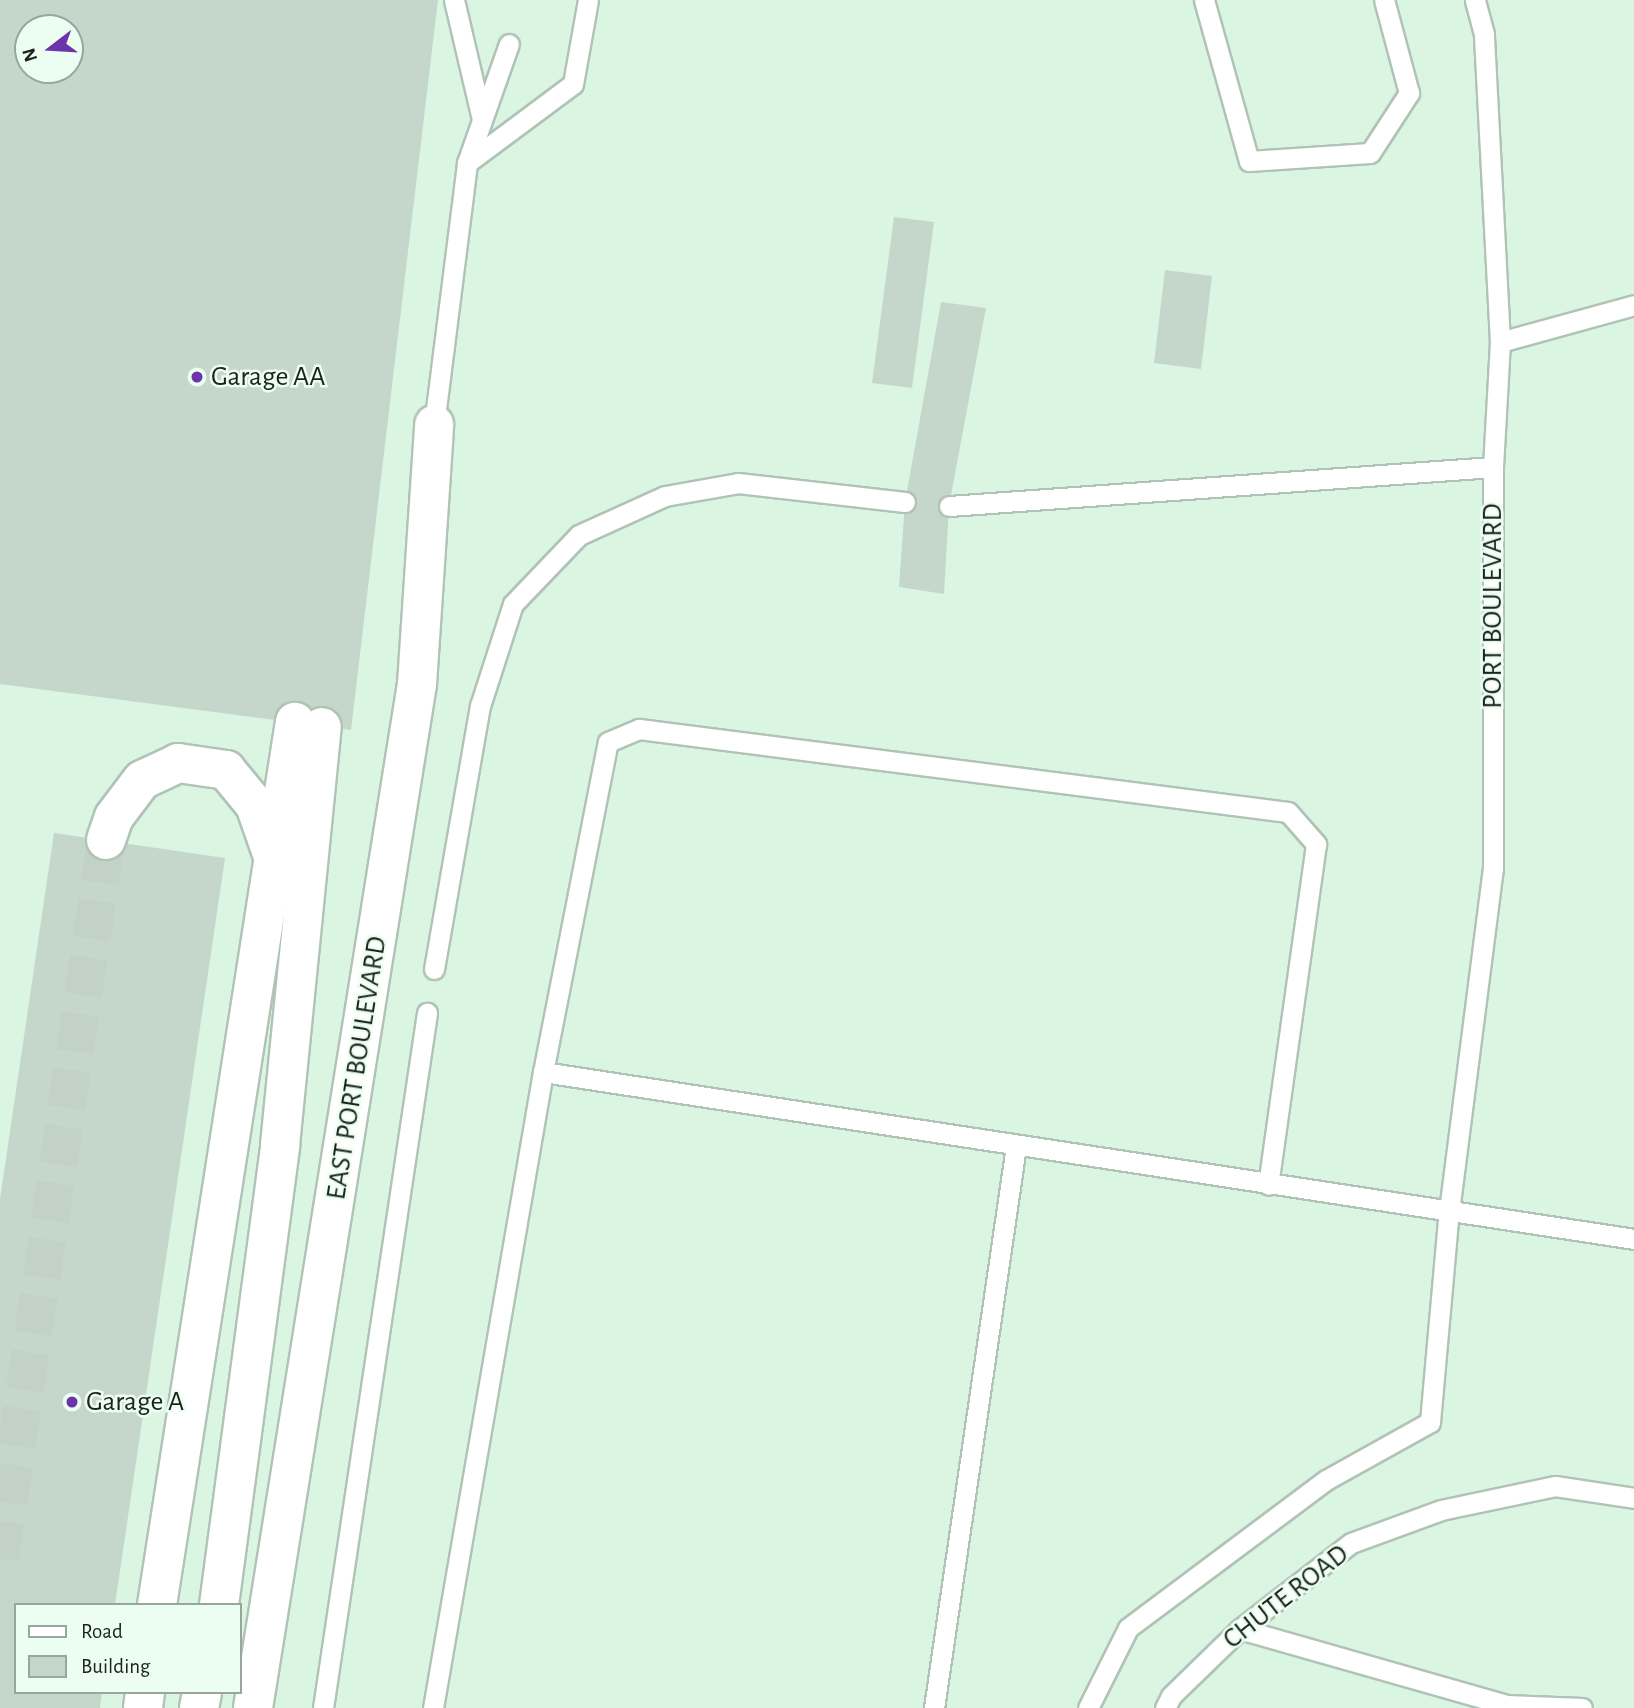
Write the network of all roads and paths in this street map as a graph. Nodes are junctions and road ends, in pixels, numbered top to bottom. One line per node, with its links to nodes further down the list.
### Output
1 (454, 0): 7 (lane)
2 (588, 0): 8 (lane)
3 (1204, 0): 4 (lane)
4 (1384, 0)
5 (1475, 0): 10 (lane, PORT BOULEVARD)
6 (509, 44): 7 (lane)
7 (482, 119): 8 (lane)
8 (467, 163): 11 (lane)
9 (1634, 305): 10 (lane)
10 (1500, 342): 12 (lane, PORT BOULEVARD)
11 (434, 425): 29 (street, EAST PORT BOULEVARD)
12 (1493, 467): 14 (lane); 22 (lane, PORT BOULEVARD)
13 (905, 502): 17 (lane)
14 (949, 506)
15 (106, 840): 16 (street)
16 (271, 853): 25 (street); 26 (street)
17 (433, 969)
18 (427, 1013): 30 (lane)
19 (543, 1072): 20 (lane); 21 (lane); 31 (lane)
20 (1016, 1146): 21 (lane); 32 (lane)
21 (1268, 1185): 22 (lane)
22 (1449, 1211): 23 (lane); 33 (lane, PORT BOULEVARD)
23 (1634, 1239)
24 (1634, 1498): 27 (lane, CHUTE ROAD)
25 (157, 1603)
26 (219, 1603)
27 (1240, 1629): 28 (lane); 34 (lane, CHUTE ROAD)
28 (1495, 1704): 35 (lane)
29 (253, 1708)
30 (323, 1708)
31 (433, 1708)
32 (934, 1708)
33 (1088, 1708)
34 (1165, 1708)
35 (1582, 1708)

